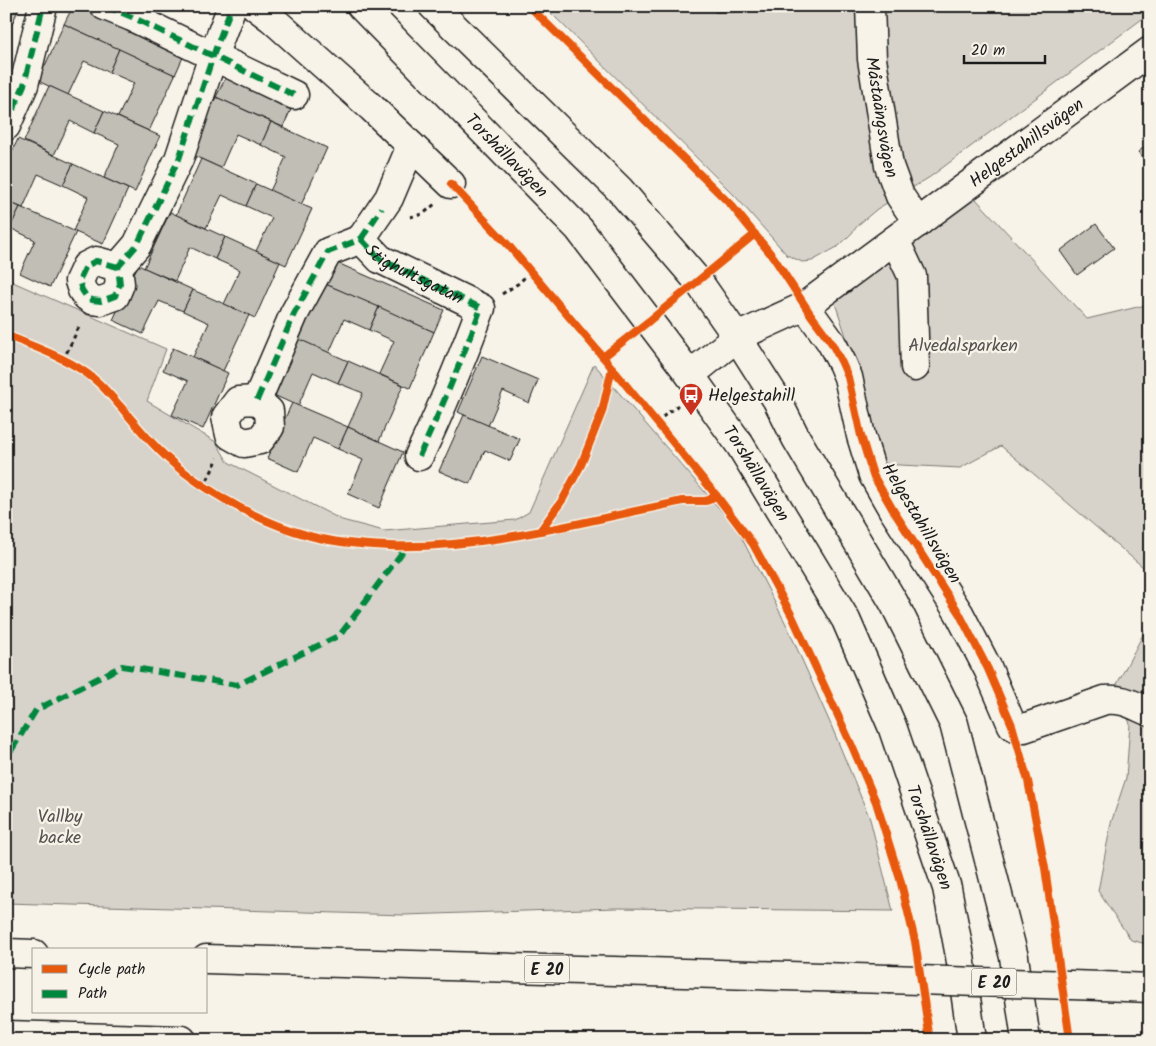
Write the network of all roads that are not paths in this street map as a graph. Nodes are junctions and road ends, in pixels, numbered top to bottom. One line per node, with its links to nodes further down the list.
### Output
1 (43, 6): 10 (main road)
2 (105, 6): 8 (main road)
3 (361, 6): 20 (main road, Torshällavägen)
4 (433, 6): 18 (main road)
5 (870, 6): 13 (main road, Måstaängsvägen)
6 (240, 7): 8 (main road); 11 (main road)
7 (1150, 51): 13 (main road, Helgestahillsvägen)
8 (213, 56): 9 (main road); 16 (main road)
9 (294, 95)
10 (6, 126)
11 (411, 146): 12 (main road); 14 (main road)
12 (451, 184)
13 (918, 223): 15 (main road, Helgestahillsvägen)
14 (361, 239): 21 (main road, Stighultsgatan); 22 (main road, Stighultsgatan)
15 (895, 240): 17 (main road, Helgestahillsvägen); 19 (main road)
16 (92, 300)
17 (806, 306): 18 (main road, Helgestahillsvägen); 23 (main road, Helgestahillsvägen)
18 (737, 337): 20 (main road, Helgestahillsvägen); 31 (main road)
19 (915, 367)
20 (690, 375): 30 (main road, Torshällavägen)
21 (257, 400)
22 (419, 456)
23 (1150, 712)
24 (6, 953): 25 (main road)
25 (32, 954)
26 (208, 959): 27 (main road, E 20, bridge)
27 (1150, 988)
28 (6, 1035): 29 (main road)
29 (182, 1040)
30 (972, 1040)
31 (1026, 1040)

